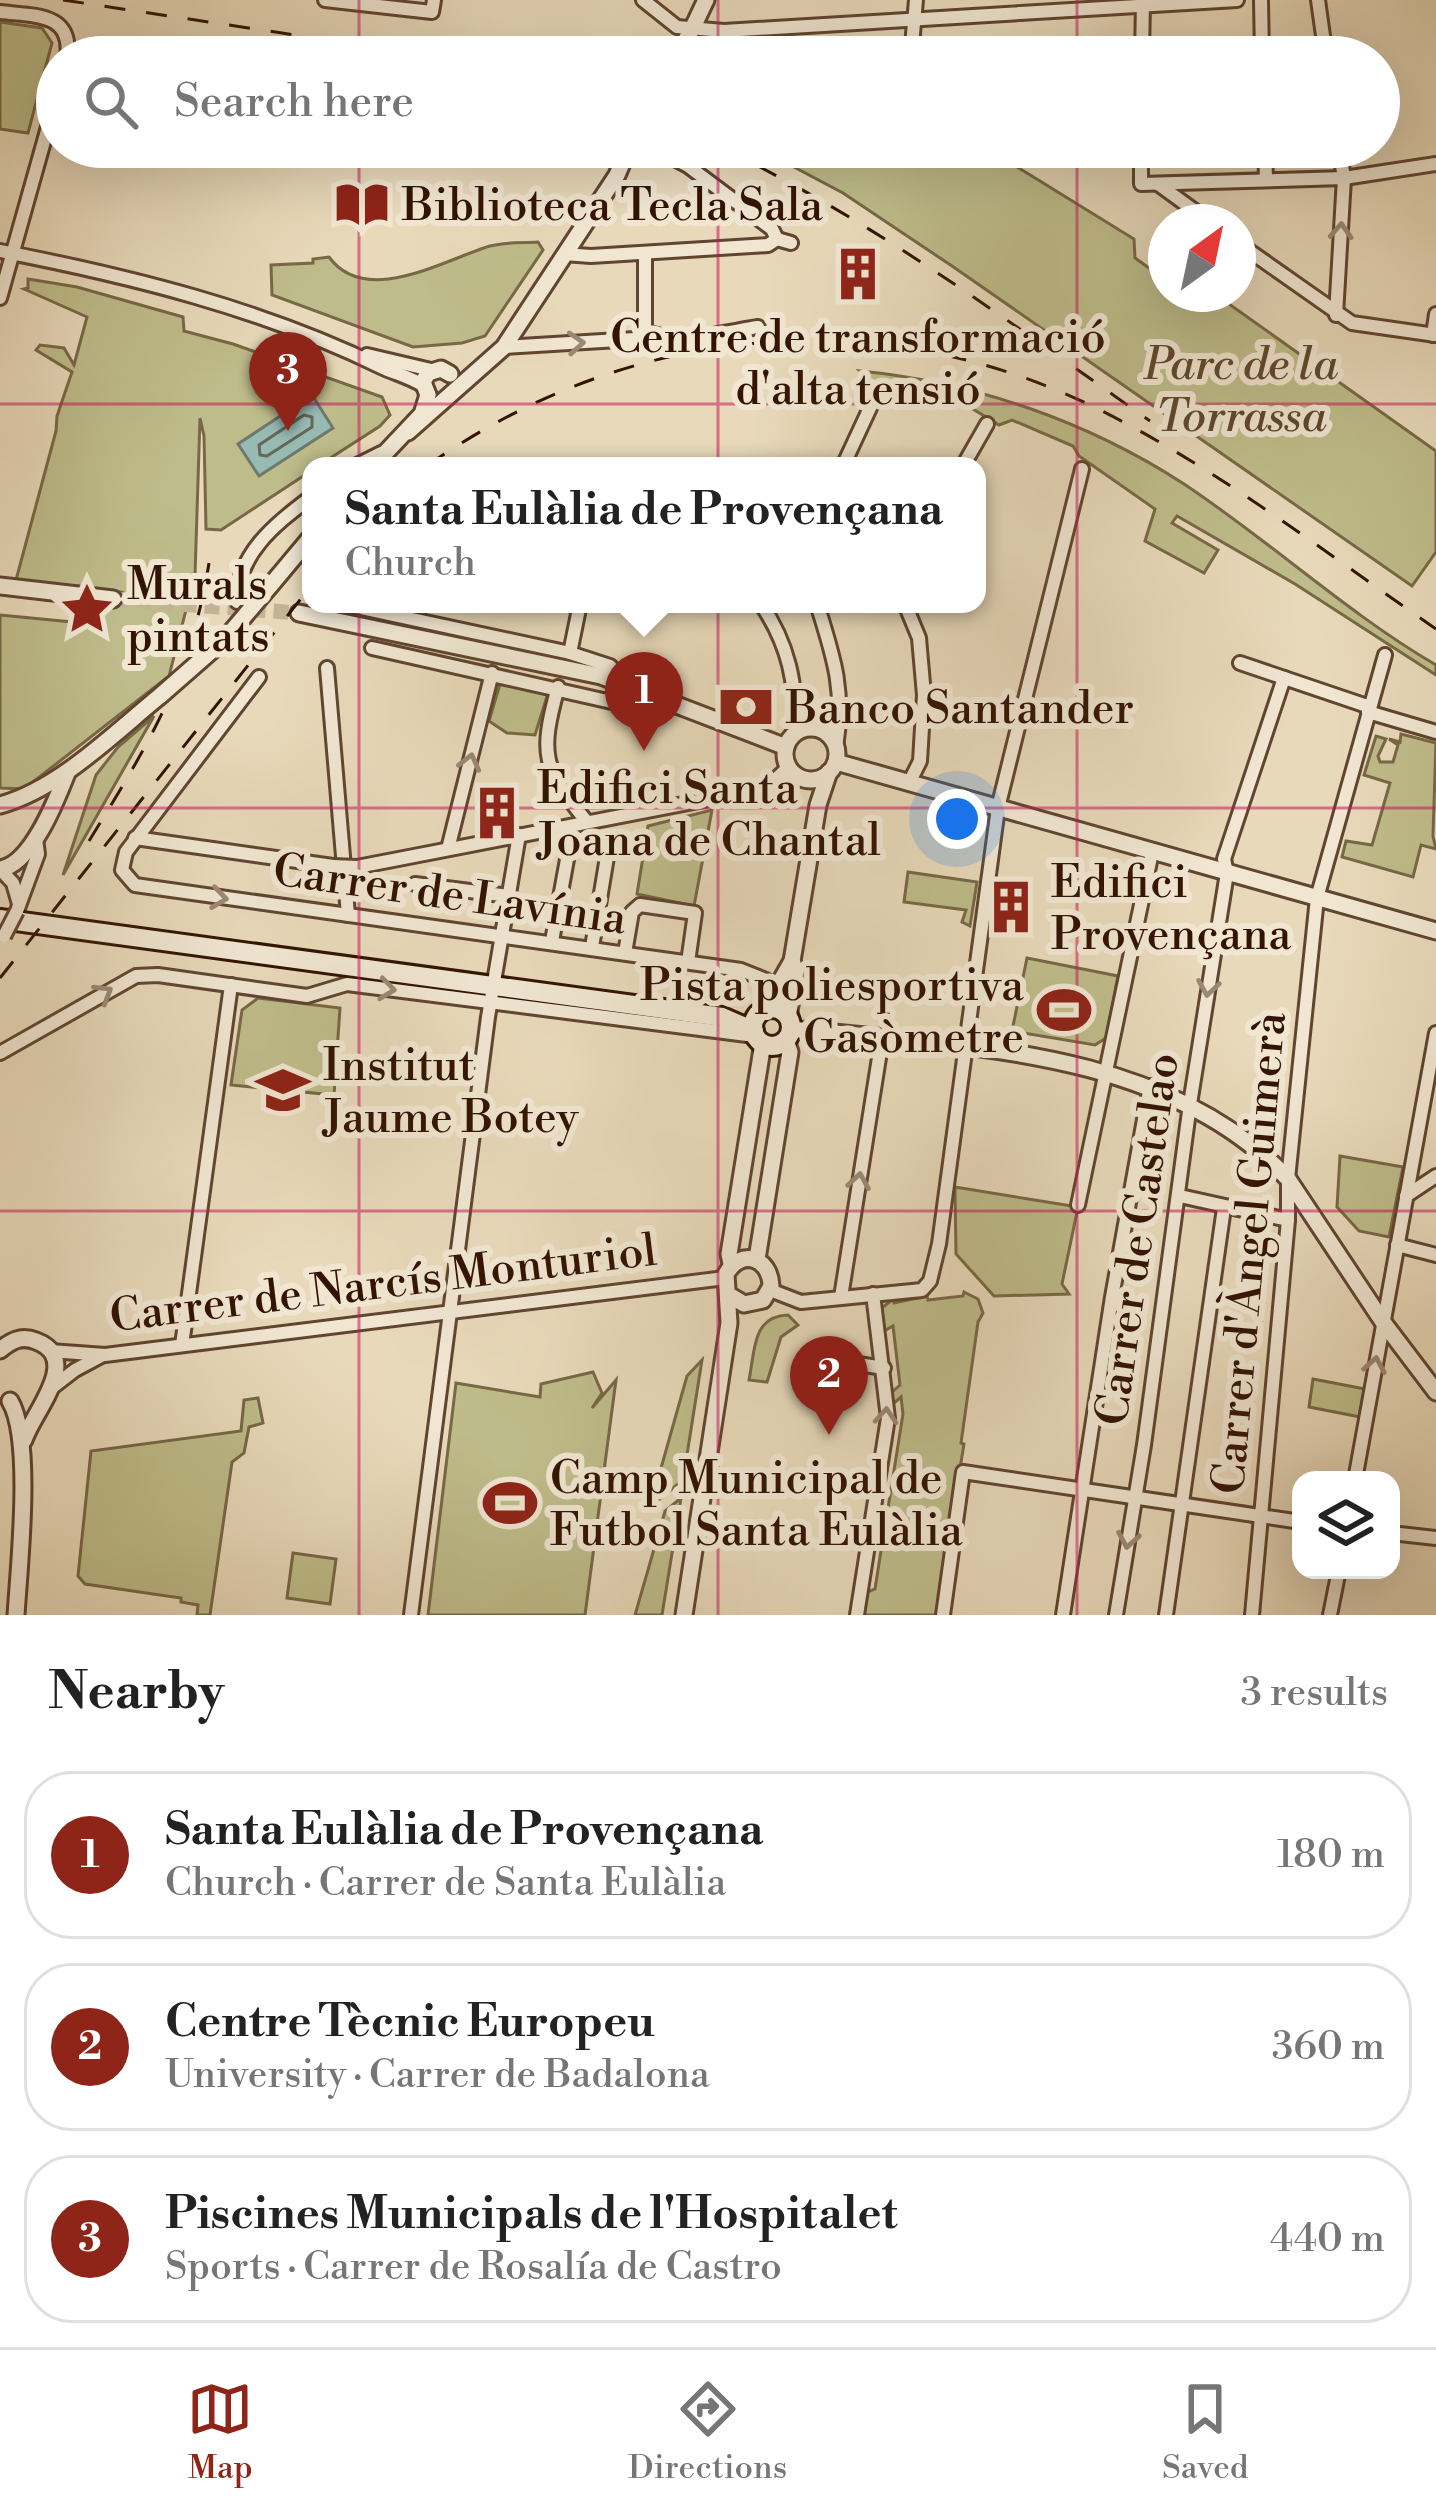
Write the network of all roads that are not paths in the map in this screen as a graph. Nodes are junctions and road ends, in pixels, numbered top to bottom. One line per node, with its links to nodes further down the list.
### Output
1 (325, 0): 9 (street)
2 (643, 0): 12 (street)
3 (706, 0): 12 (street)
4 (916, 0): 11 (street)
5 (1237, 0): 8 (street)
6 (1261, 0): 17 (street)
7 (1318, 0): 18 (street)
8 (1143, 3): 11 (street); 16 (street)
9 (433, 6)
10 (0, 12): 13 (street)
11 (913, 18): 12 (street); 15 (street)
12 (691, 31): 14 (street)
13 (66, 36)
14 (687, 36)
15 (912, 36)
16 (1142, 36)
17 (1262, 36)
18 (1323, 36)
19 (1436, 164): 26 (street)
20 (36, 168): 31 (street)
21 (620, 168): 34 (street)
22 (691, 168): 33 (street)
23 (1141, 168): 28 (street)
24 (1266, 168): 27 (street)
25 (1342, 168): 26 (street)
26 (1344, 178): 27 (street); 38 (street, one-way to 26)
27 (1266, 179): 28 (street)
28 (1157, 183): 29 (street)
29 (1186, 204)
30 (0, 235): 31 (street)
31 (16, 238): 32 (street)
32 (6, 252): 36 (street); 43 (street)
33 (645, 253): 34 (street); 40 (street)
34 (564, 254): 42 (street)
35 (1256, 256): 38 (street)
36 (0, 298)
37 (1436, 314): 41 (street)
38 (1336, 315): 41 (street)
39 (758, 327): 40 (street)
40 (645, 331): 42 (street, one-way to 40)
41 (1435, 335)
42 (504, 347): 44 (street)
43 (428, 384): 44 (street); 44 (street); 47 (street)
44 (450, 386): 47 (street)
45 (876, 395): 51 (street)
46 (987, 424): 52 (street)
47 (408, 432): 48 (street)
48 (393, 447): 49 (street); 50 (street)
49 (373, 457)
50 (382, 457)
51 (847, 457)
52 (969, 457)
53 (1082, 469): 86 (street)
54 (302, 504): 58 (street)
55 (302, 548): 81 (street, bridge)
56 (0, 586): 57 (street)
57 (112, 599)
58 (237, 602)
59 (384, 613): 66 (street)
60 (578, 613): 66 (street)
61 (767, 613): 78 (street)
62 (820, 613): 79 (street)
63 (908, 613): 83 (street)
64 (299, 614): 73 (street)
65 (372, 648): 70 (street)
66 (570, 653): 73 (street)
67 (1385, 655): 76 (street, Carrer d'Àngel Guimerà)
68 (1240, 663): 72 (street)
69 (327, 668): 100 (street)
70 (492, 674): 74 (street); 91 (street, one-way to 70)
71 (259, 677): 90 (street)
72 (1284, 679): 76 (street); 96 (street, Carrer de Castelao)
73 (624, 682): 75 (street)
74 (558, 687): 75 (street); 87 (street)
75 (646, 691): 78 (street)
76 (1369, 710): 77 (street); 99 (street, Carrer d'Àngel Guimerà)
77 (1436, 732)
78 (791, 740): 79 (street); 80 (street)
79 (834, 761): 82 (street); 83 (street); 85 (street)
80 (789, 767): 82 (street); 87 (street)
81 (67, 772): 84 (street); 89 (street)
82 (809, 780): 85 (street)
83 (909, 783): 86 (street)
84 (8, 804): 89 (street)
85 (818, 805): 107 (street)
86 (998, 808): 92 (street); 117 (street)
87 (587, 822): 88 (street)
88 (519, 835): 91 (street); 98 (street)
89 (37, 836): 95 (street); 101 (street)
90 (135, 838): 91 (street, bridge); 100 (street, Carrer de Lavínia, one-way to 100)
91 (448, 850)
92 (1152, 852): 96 (street); 120 (street)
93 (568, 854): 104 (street)
94 (607, 857): 105 (street)
95 (0, 869): 101 (street)
96 (1227, 873): 99 (street); 122 (street, Carrer de Castelao, one-way to 122)
97 (415, 884): 98 (street)
98 (509, 896): 103 (street)
99 (1317, 898): 102 (street); 124 (street, Carrer d'Àngel Guimerà)
100 (348, 915): 103 (street, Carrer de Lavínia)
101 (8, 923): 108 (main road)
102 (1436, 931)
103 (503, 934): 104 (street, Carrer de Lavínia); 112 (street)
104 (552, 941): 105 (street, Carrer de Lavínia)
105 (592, 947): 106 (street, Carrer de Lavínia)
106 (625, 952): 109 (street, Carrer de Lavínia); 109 (street)
107 (792, 961): 113 (street); 114 (street)
108 (301, 962): 110 (street); 112 (main road)
109 (688, 962): 113 (street, Carrer de Lavínia)
110 (347, 984): 111 (street); 112 (street, one-way to 112)
111 (231, 985): 118 (street, one-way to 111); 140 (street)
112 (492, 996): 113 (street); 113 (main road); 137 (street)
113 (762, 1022): 114 (main road); 114 (main road); 133 (street)
114 (788, 1029): 116 (street); 132 (street)
115 (1436, 1033): 126 (street)
116 (882, 1039): 117 (street); 136 (street, one-way to 116)
117 (966, 1048): 120 (street); 135 (street)
118 (5, 1051): 119 (street)
119 (0, 1067)
120 (1107, 1071): 121 (street); 127 (street)
121 (1150, 1086): 122 (street); 150 (street)
122 (1190, 1104): 124 (street); 125 (street, Carrer de Castelao)
123 (1436, 1176): 126 (street)
124 (1288, 1178): 129 (street, Carrer d'Àngel Guimerà); 138 (street)
125 (1180, 1196): 128 (street); 151 (street, Carrer de Castelao)
126 (1406, 1196): 130 (street)
127 (1078, 1205)
128 (1224, 1208): 129 (street); 152 (street)
129 (1288, 1220): 153 (street, Carrer d'Àngel Guimerà)
130 (1397, 1245): 131 (street); 138 (street)
131 (1436, 1255)
132 (757, 1259): 133 (street); 134 (street)
133 (732, 1285): 134 (street); 137 (street, Carrer de Narcís Monturiol); 161 (street)
134 (770, 1290): 136 (street)
135 (873, 1294): 136 (street); 143 (street)
136 (841, 1297)
137 (451, 1312): 140 (street, Carrer de Narcís Monturiol); 158 (street)
138 (1383, 1322): 145 (street); 149 (street, one-way to 138)
139 (4, 1342): 141 (street)
140 (182, 1345): 142 (street, Carrer de Narcís Monturiol)
141 (50, 1352): 142 (street, Carrer de Narcís Monturiol); 146 (street)
142 (105, 1355): 146 (street)
143 (884, 1369): 144 (street); 162 (street, one-way to 143)
144 (855, 1381)
145 (1436, 1392)
146 (48, 1393): 147 (street); 148 (street)
147 (5, 1398): 148 (street)
148 (22, 1449): 159 (street)
149 (1357, 1471)
150 (1086, 1488): 151 (street); 163 (street); 164 (street)
151 (1136, 1497): 152 (street); 165 (street, Carrer de Castelao, one-way to 165)
152 (1182, 1506): 153 (street); 166 (street)
153 (1262, 1516): 154 (street); 167 (street, Carrer d'Àngel Guimerà)
154 (1292, 1521)
155 (1400, 1534): 156 (street)
156 (1436, 1538)
157 (1337, 1579): 168 (street)
158 (411, 1608): 160 (street)
159 (16, 1615)
160 (401, 1615)
161 (684, 1615)
162 (857, 1615)
163 (943, 1615)
164 (1064, 1615)
165 (1115, 1615)
166 (1166, 1615)
167 (1252, 1615)
168 (1330, 1615)

